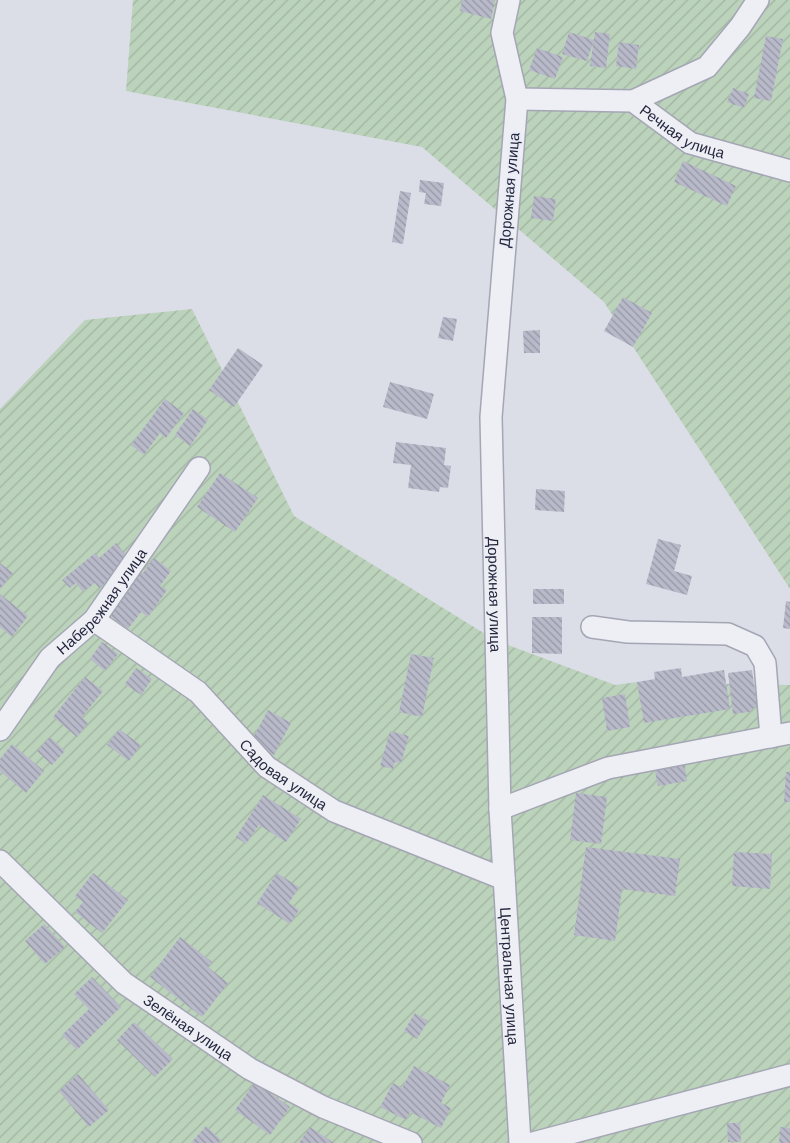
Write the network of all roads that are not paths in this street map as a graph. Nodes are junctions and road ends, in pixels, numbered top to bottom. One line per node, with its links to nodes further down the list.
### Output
1 (509, 0): 3 (street, Дорожная улица)
2 (758, 0): 4 (street)
3 (516, 99): 4 (street, Речная улица); 11 (street, Дорожная улица)
4 (633, 100): 5 (street, Речная улица)
5 (790, 171)
6 (199, 468): 7 (street, Набережная улица)
7 (94, 620): 9 (street, Набережная улица); 13 (street, Садовая улица)
8 (592, 627): 10 (street)
9 (0, 730)
10 (780, 735): 11 (street)
11 (500, 809): 13 (street, Центральная улица)
12 (0, 861): 15 (street, Зелёная улица)
13 (504, 879): 16 (street, Центральная улица)
14 (790, 1074): 17 (street)
15 (411, 1143)
16 (520, 1143)
17 (533, 1143)

